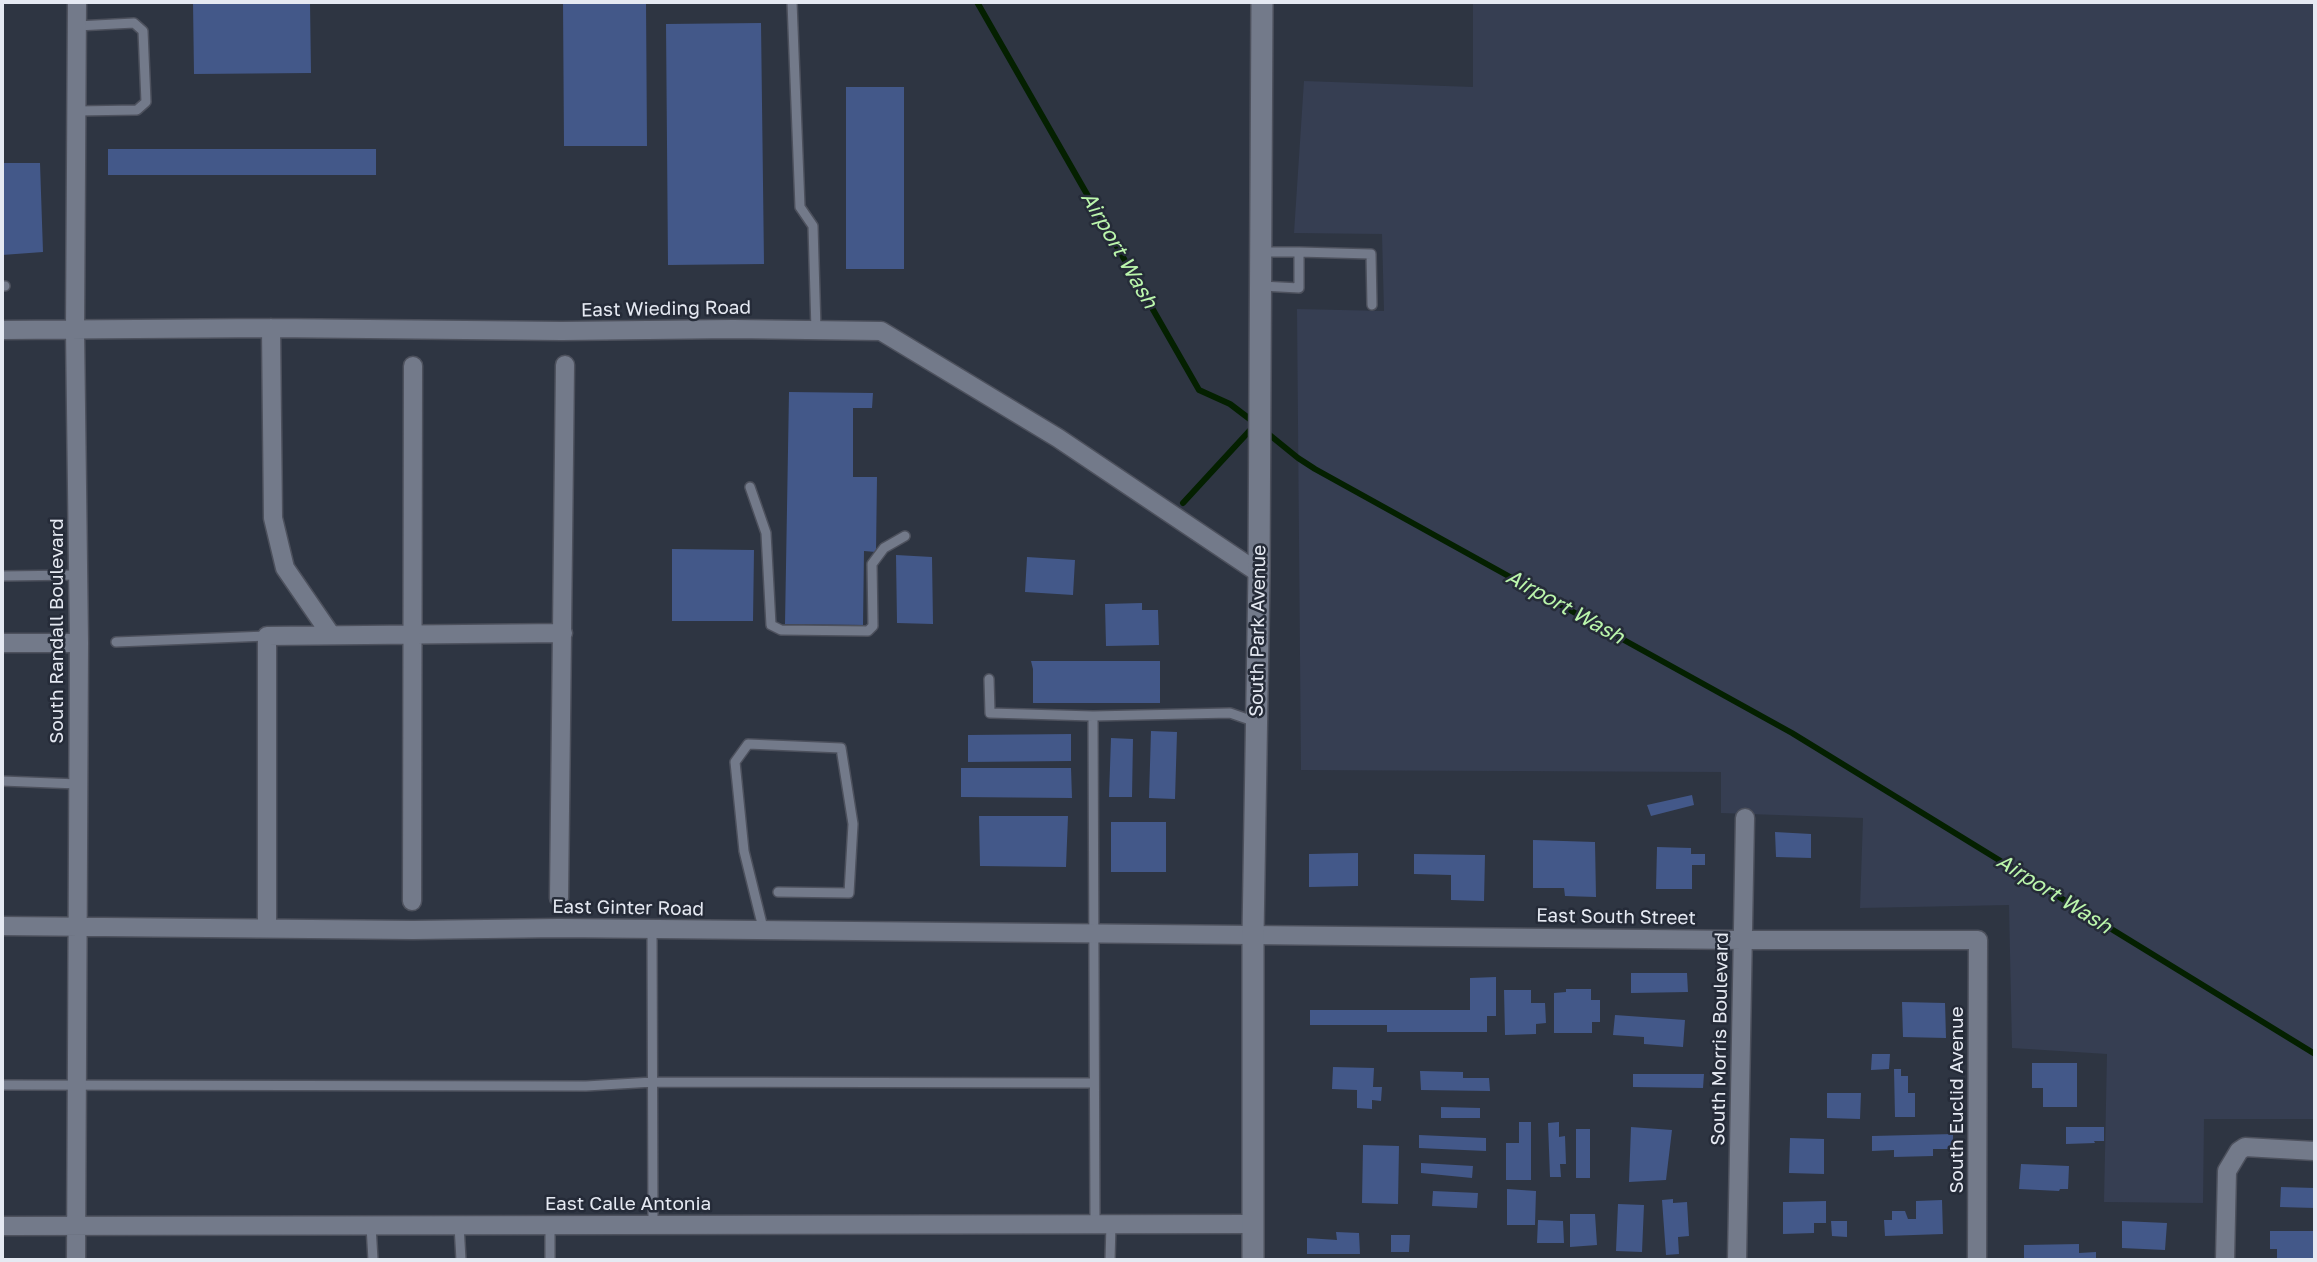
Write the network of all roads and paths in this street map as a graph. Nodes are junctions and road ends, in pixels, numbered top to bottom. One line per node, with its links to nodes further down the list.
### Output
1 (76, 2): 4 (street, South Randall Boulevard)
2 (792, 2): 13 (lane)
3 (1262, 2): 6 (main road, South Park Avenue)
4 (76, 26): 5 (street, South Randall Boulevard); 5 (lane)
5 (76, 111): 12 (street, South Randall Boulevard)
6 (1261, 252): 7 (lane); 8 (main road, South Park Avenue)
7 (1299, 252): 8 (lane); 9 (lane)
8 (1261, 286): 18 (main road, South Park Avenue)
9 (1372, 305)
10 (271, 328): 12 (street, East Wieding Road); 13 (street, East Wieding Road); 23 (street)
11 (2, 330): 12 (street, East Wieding Road)
12 (75, 330): 19 (street, South Randall Boulevard)
13 (816, 330): 18 (street, East Wieding Road)
14 (565, 365): 22 (street)
15 (413, 366): 21 (street)
16 (750, 487): 17 (lane)
17 (905, 536)
18 (1259, 573): 30 (main road, South Park Avenue)
19 (78, 575): 20 (lane); 27 (street, South Randall Boulevard)
20 (2, 576)
21 (412, 633): 22 (street); 23 (street); 36 (street)
22 (563, 633): 35 (street)
23 (331, 635): 24 (street)
24 (267, 636): 25 (lane); 39 (street)
25 (116, 642)
26 (2, 643): 27 (street)
27 (79, 643): 32 (street, South Randall Boulevard)
28 (989, 680): 29 (lane)
29 (1093, 716): 30 (lane); 42 (lane)
30 (1256, 722): 43 (main road, South Park Avenue)
31 (2, 781): 32 (lane)
32 (78, 784): 38 (street, South Randall Boulevard)
33 (1745, 818): 44 (street, South Morris Boulevard)
34 (778, 892): 41 (lane)
35 (559, 898)
36 (412, 901)
37 (2, 926): 38 (street, East Ginter Road)
38 (76, 926): 39 (street, East Ginter Road); 49 (street, South Randall Boulevard)
39 (267, 928): 40 (street, East Ginter Road)
40 (652, 929): 41 (street, East Ginter Road); 46 (lane)
41 (764, 932): 42 (street, East Ginter Road)
42 (1094, 934): 43 (street, East Ginter Road); 47 (lane)
43 (1253, 935): 44 (street, East South Street); 52 (main road, South Park Avenue)
44 (1743, 940): 45 (street, East South Street); 65 (street, South Morris Boulevard)
45 (1978, 940): 66 (street, South Euclid Avenue)
46 (653, 1082): 47 (lane); 49 (lane); 55 (lane)
47 (1094, 1083): 51 (lane)
48 (2, 1085): 49 (lane)
49 (76, 1085): 57 (street, South Randall Boulevard)
50 (2315, 1151): 67 (street)
51 (1103, 1224): 52 (street, East Calle Antonia); 55 (street, East Calle Antonia); 63 (lane)
52 (1254, 1224): 64 (main road, South Park Avenue)
53 (459, 1225): 54 (street, East Calle Antonia); 58 (street, East Calle Antonia); 61 (lane)
54 (550, 1225): 55 (street, East Calle Antonia); 62 (lane)
55 (653, 1225)
56 (2, 1226): 57 (street, East Calle Antonia)
57 (76, 1226): 58 (street, East Calle Antonia); 59 (street, South Randall Boulevard)
58 (371, 1226): 60 (lane)
59 (76, 1260)
60 (373, 1260)
61 (461, 1260)
62 (550, 1260)
63 (1110, 1260)
64 (1254, 1260)
65 (1737, 1260)
66 (1977, 1260)
67 (2225, 1260)

